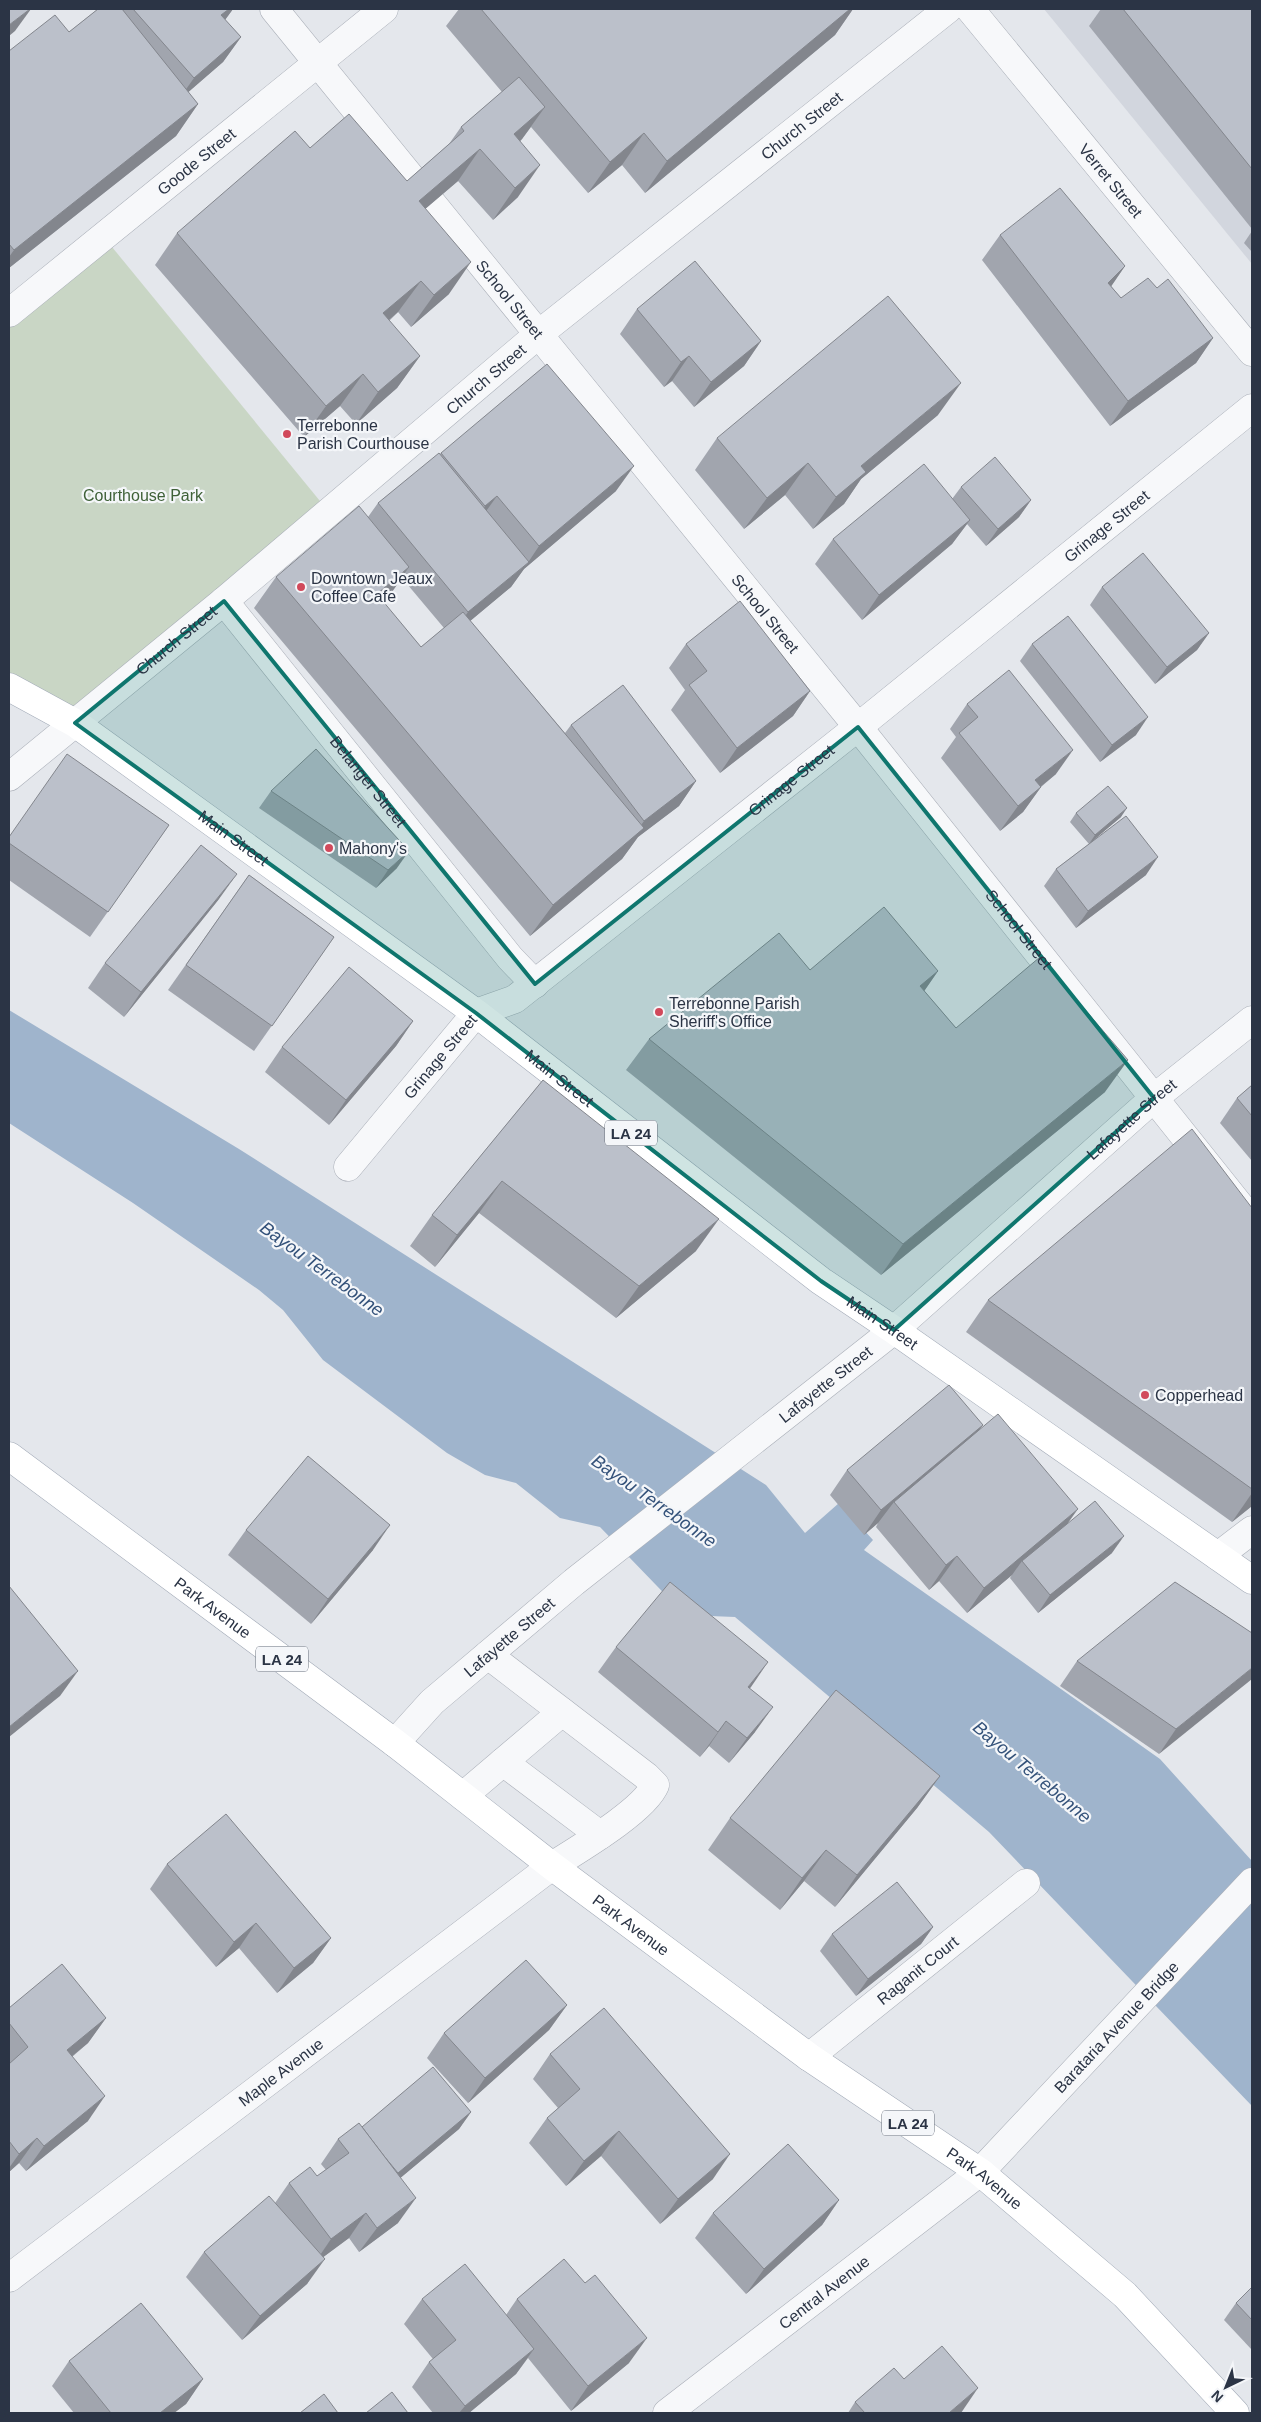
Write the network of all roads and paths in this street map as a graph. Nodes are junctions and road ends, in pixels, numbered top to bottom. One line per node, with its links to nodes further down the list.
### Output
1 (274, 9): 5 (street, School Street)
2 (384, 9): 5 (street, Goode Street)
3 (948, 9): 7 (street, Church Street)
4 (970, 9): 8 (street, Verret Street)
5 (317, 63): 6 (street, Goode Street); 7 (street, School Street)
6 (9, 313)
7 (540, 333): 10 (street, Church Street); 13 (street, School Street)
8 (1252, 352)
9 (1252, 408): 13 (street, Grinage Street)
10 (224, 601): 12 (street, Church Street); 15 (street, Belanger Street)
11 (9, 688): 12 (main road, Main Street / LA 24)
12 (75, 723): 14 (street, Church Street); 16 (main road, Main Street / LA 24)
13 (858, 727): 15 (street, Grinage Street); 18 (street, School Street)
14 (9, 777)
15 (535, 984): 16 (street, Grinage Street)
16 (476, 1013): 19 (street, Grinage Street); 21 (main road, Main Street / LA 24)
17 (1252, 1020): 18 (street, Lafayette Street)
18 (1154, 1098): 20 (street, School Street); 21 (street, Lafayette Street)
19 (348, 1167)
20 (1252, 1221)
21 (894, 1330): 24 (main road, Main Street / LA 24); 26 (street, Lafayette Street)
22 (9, 1456): 28 (main road, Park Avenue / LA 24)
23 (1252, 1530): 24 (street)
24 (1218, 1556): 25 (main road, Main Street / LA 24)
25 (1252, 1580)
26 (488, 1655): 27 (street); 28 (street, Lafayette Street)
27 (562, 1712): 29 (street); 31 (street, Maple Avenue)
28 (396, 1744): 30 (main road, Park Avenue / LA 24)
29 (503, 1762): 30 (street); 31 (street)
30 (463, 1796): 32 (main road, Park Avenue / LA 24)
31 (600, 1835): 32 (street, Maple Avenue)
32 (552, 1866): 35 (main road, Park Avenue / LA 24); 37 (street, Maple Avenue)
33 (1252, 1882): 36 (street, Barataria Avenue Bridge)
34 (1026, 1883): 35 (street, Raganit Court)
35 (808, 2057): 36 (main road, Park Avenue / LA 24)
36 (980, 2172): 38 (street, Central Avenue); 39 (main road, Park Avenue / LA 24)
37 (9, 2278)
38 (668, 2413)
39 (1235, 2413)

